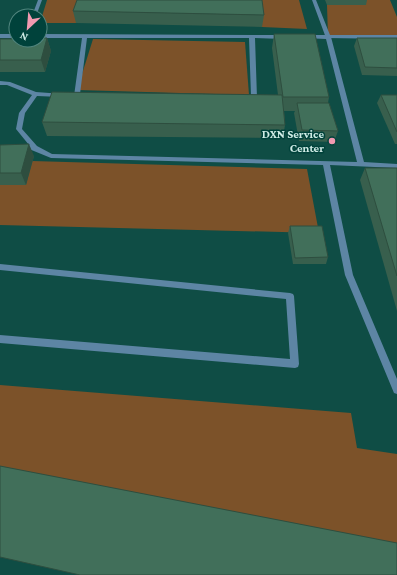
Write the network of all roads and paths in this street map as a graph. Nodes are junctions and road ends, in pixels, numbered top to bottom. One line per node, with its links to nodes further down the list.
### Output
1 (314, 0): 7 (street)
2 (48, 36): 3 (street)
3 (85, 36): 4 (street); 11 (street)
4 (252, 37): 5 (street); 13 (street)
5 (290, 37)
6 (298, 37): 7 (street)
7 (328, 37): 8 (street); 17 (street)
8 (397, 37)
9 (0, 83): 10 (street)
10 (35, 94): 11 (street); 15 (street)
11 (78, 96): 12 (street)
12 (93, 96)
13 (240, 98)
14 (21, 147): 15 (street)
15 (35, 148): 16 (street)
16 (326, 163): 17 (street); 21 (street)
17 (361, 164): 18 (street)
18 (397, 166)
19 (0, 267): 20 (street)
20 (0, 339)
21 (397, 390)

